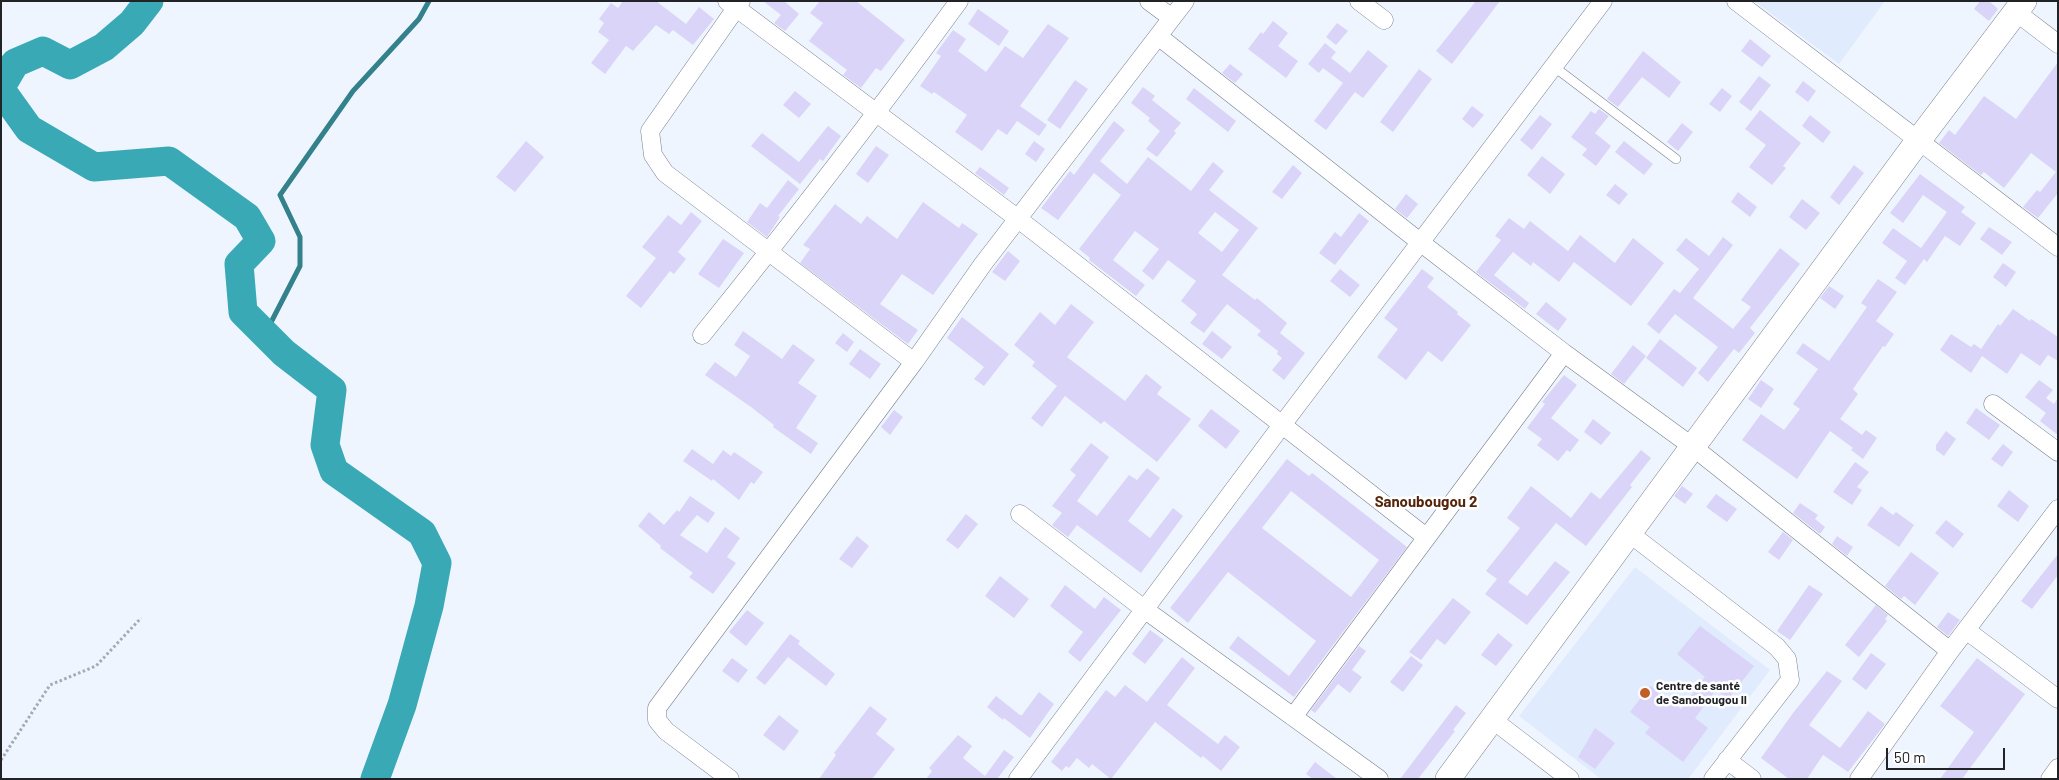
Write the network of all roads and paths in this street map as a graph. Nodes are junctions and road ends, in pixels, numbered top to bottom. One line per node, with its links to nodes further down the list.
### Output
1 (959, 1): 14 (street)
2 (1149, 1): 9 (street)
3 (1185, 1): 9 (street)
4 (1359, 1): 10 (street)
5 (1603, 1): 13 (street)
6 (1736, 1): 15 (street)
7 (735, 3): 14 (street); 20 (street)
8 (2020, 7): 12 (street); 15 (main road)
9 (1172, 18): 11 (street)
10 (1384, 20)
11 (1158, 36): 17 (street); 18 (street)
12 (2058, 44)
13 (1553, 66): 16 (lane); 18 (street)
14 (876, 114): 17 (street); 20 (street)
15 (1918, 140): 19 (street); 26 (main road)
16 (1676, 159)
17 (1017, 218): 23 (street); 25 (street)
18 (1420, 242): 22 (street); 25 (street)
19 (2058, 247)
20 (770, 252): 21 (street); 23 (street)
21 (702, 336)
22 (1564, 353): 26 (street); 31 (street)
23 (914, 362): 42 (street)
24 (1993, 404): 27 (street)
25 (1282, 425): 31 (street); 32 (street)
26 (1693, 447): 30 (main road); 35 (street)
27 (2058, 452)
28 (2058, 509): 34 (street)
29 (1020, 514): 32 (street)
30 (1629, 533): 38 (main road); 40 (street)
31 (1426, 537): 37 (street)
32 (1144, 609): 37 (street); 43 (street)
33 (141, 618): 39 (path)
34 (1966, 630): 35 (street); 36 (street)
35 (1950, 651): 49 (street)
36 (2058, 699)
37 (1293, 717): 44 (street)
38 (1493, 720): 45 (main road); 46 (street)
39 (1, 760)
40 (1727, 760): 47 (street); 48 (street)
41 (2058, 768): 50 (street)
42 (730, 779)
43 (1018, 779)
44 (1379, 779)
45 (1448, 779)
46 (1570, 779)
47 (1713, 779)
48 (1752, 779)
49 (1859, 779)
50 (2050, 779)

